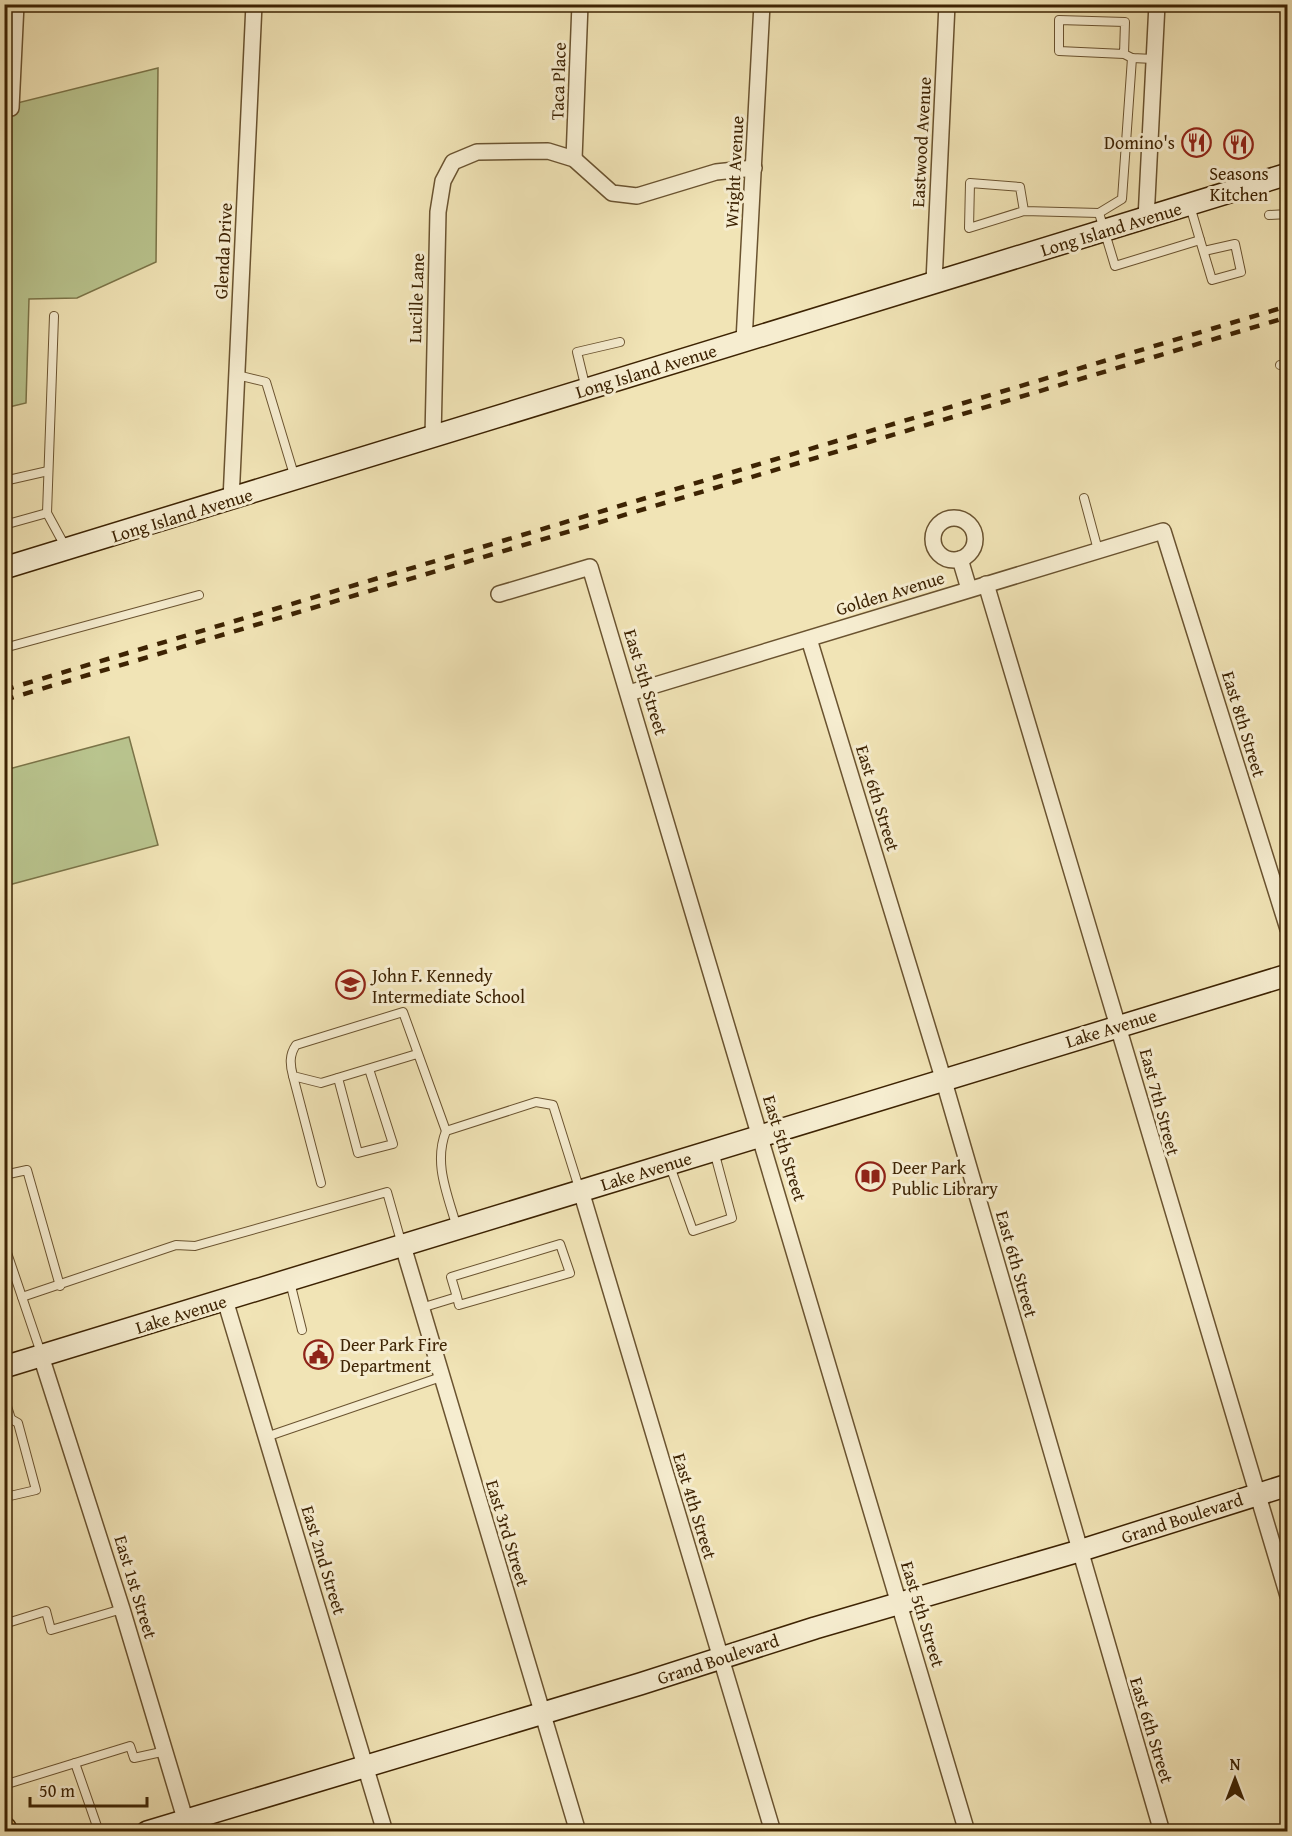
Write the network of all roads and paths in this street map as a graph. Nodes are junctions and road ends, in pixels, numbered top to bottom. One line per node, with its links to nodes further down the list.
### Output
1 (16, 4): 10 (street)
2 (254, 4): 26 (street, Glenda Drive)
3 (580, 4): 11 (street, Taca Place)
4 (762, 4): 12 (street, Wright Avenue)
5 (947, 4): 22 (street, Eastwood Avenue)
6 (1157, 4): 9 (street)
7 (1124, 54): 7 (lane); 8 (lane)
8 (1132, 58): 9 (lane); 19 (lane)
9 (1154, 59): 18 (street)
10 (11, 108)
11 (574, 159): 12 (street); 28 (street, Lucille Lane)
12 (754, 168): 24 (street, Wright Avenue)
13 (1286, 178): 14 (street, Long Island Avenue)
14 (1189, 205): 18 (street, Long Island Avenue); 20 (lane)
15 (1024, 211): 15 (lane); 19 (lane)
16 (1287, 214): 17 (lane)
17 (1269, 215)
18 (1146, 219): 19 (street, Long Island Avenue)
19 (1102, 222): 20 (lane); 22 (street, Long Island Avenue)
20 (1200, 240): 21 (lane)
21 (1204, 251): 21 (lane)
22 (934, 282): 24 (street, Long Island Avenue)
23 (54, 316): 29 (lane)
24 (744, 341): 27 (street, Long Island Avenue)
25 (620, 342): 27 (lane)
26 (237, 375): 30 (lane); 33 (street, Glenda Drive)
27 (587, 390): 28 (street, Long Island Avenue)
28 (433, 438): 30 (street, Long Island Avenue)
29 (48, 471): 31 (lane); 34 (lane)
30 (296, 480): 33 (street, Long Island Avenue)
31 (4, 481)
32 (1084, 498): 38 (lane)
33 (231, 500): 37 (street, Long Island Avenue)
34 (47, 513): 35 (lane); 37 (lane)
35 (4, 525)
36 (1163, 531): 38 (street, Golden Avenue); 48 (street, East 8th Street)
37 (66, 549): 40 (street, Long Island Avenue)
38 (1098, 550): 41 (street, Golden Avenue)
39 (960, 559): 42 (street)
40 (4, 568)
41 (986, 584): 42 (street, Golden Avenue); 50 (street, East 7th Street)
42 (969, 590): 45 (street, Golden Avenue)
43 (499, 594): 47 (street, East 5th Street)
44 (199, 595): 46 (lane)
45 (809, 639): 47 (street, Golden Avenue); 55 (street, East 6th Street)
46 (4, 648)
47 (629, 693): 57 (street, East 5th Street)
48 (1287, 928)
49 (1287, 975): 50 (street, Lake Avenue)
50 (1119, 1026): 55 (street, Lake Avenue); 81 (street, East 7th Street)
51 (417, 1054): 52 (lane); 53 (lane); 56 (lane)
52 (369, 1069): 54 (lane); 54 (lane)
53 (293, 1076): 54 (lane); 61 (lane)
54 (338, 1078)
55 (943, 1078): 57 (street, Lake Avenue); 82 (street, East 6th Street)
56 (446, 1131): 62 (lane); 63 (lane)
57 (761, 1135): 58 (street, Lake Avenue); 84 (street, East 5th Street)
58 (713, 1150): 59 (street, Lake Avenue); 59 (lane)
59 (669, 1164): 62 (street, Lake Avenue)
60 (4, 1175): 67 (lane)
61 (321, 1183)
62 (581, 1191): 63 (street, Lake Avenue); 87 (street, East 4th Street)
63 (458, 1229): 65 (street, Lake Avenue)
64 (4, 1244): 68 (lane)
65 (403, 1246): 66 (street, Lake Avenue); 67 (lane); 71 (street, East 3rd Street)
66 (290, 1281): 70 (street, Lake Avenue); 72 (lane)
67 (60, 1286): 68 (lane)
68 (22, 1297): 73 (lane)
69 (457, 1297): 69 (lane); 71 (lane)
70 (225, 1300): 73 (street, Lake Avenue); 78 (street, East 2nd Street)
71 (421, 1308): 75 (street, East 3rd Street)
72 (302, 1330)
73 (41, 1356): 74 (street, Lake Avenue); 85 (street, East 1st Street)
74 (4, 1367)
75 (441, 1377): 78 (lane); 88 (street, East 3rd Street)
76 (4, 1397): 77 (lane)
77 (8, 1420): 80 (lane)
78 (266, 1437): 91 (street, East 2nd Street)
79 (1287, 1485): 81 (street, Grand Boulevard)
80 (4, 1493)
81 (1257, 1494): 82 (street, Grand Boulevard); 83 (street, East 7th Street)
82 (1079, 1551): 84 (street, Grand Boulevard); 100 (street, East 6th Street)
83 (1287, 1596)
84 (899, 1603): 87 (street, Grand Boulevard); 99 (street, East 5th Street)
85 (122, 1609): 86 (lane); 89 (street, East 1st Street)
86 (4, 1623)
87 (721, 1659): 88 (street, Grand Boulevard); 98 (street, East 4th Street)
88 (542, 1714): 91 (street, Grand Boulevard); 97 (street, East 3rd Street)
89 (166, 1751): 90 (lane); 93 (street, East 1st Street)
90 (75, 1763): 92 (lane); 94 (lane)
91 (365, 1766): 93 (street, Grand Boulevard); 96 (street, East 2nd Street)
92 (4, 1785)
93 (188, 1825): 95 (street, Grand Boulevard)
94 (99, 1832)
95 (147, 1832)
96 (385, 1832)
97 (578, 1832)
98 (773, 1832)
99 (968, 1832)
100 (1162, 1832)

